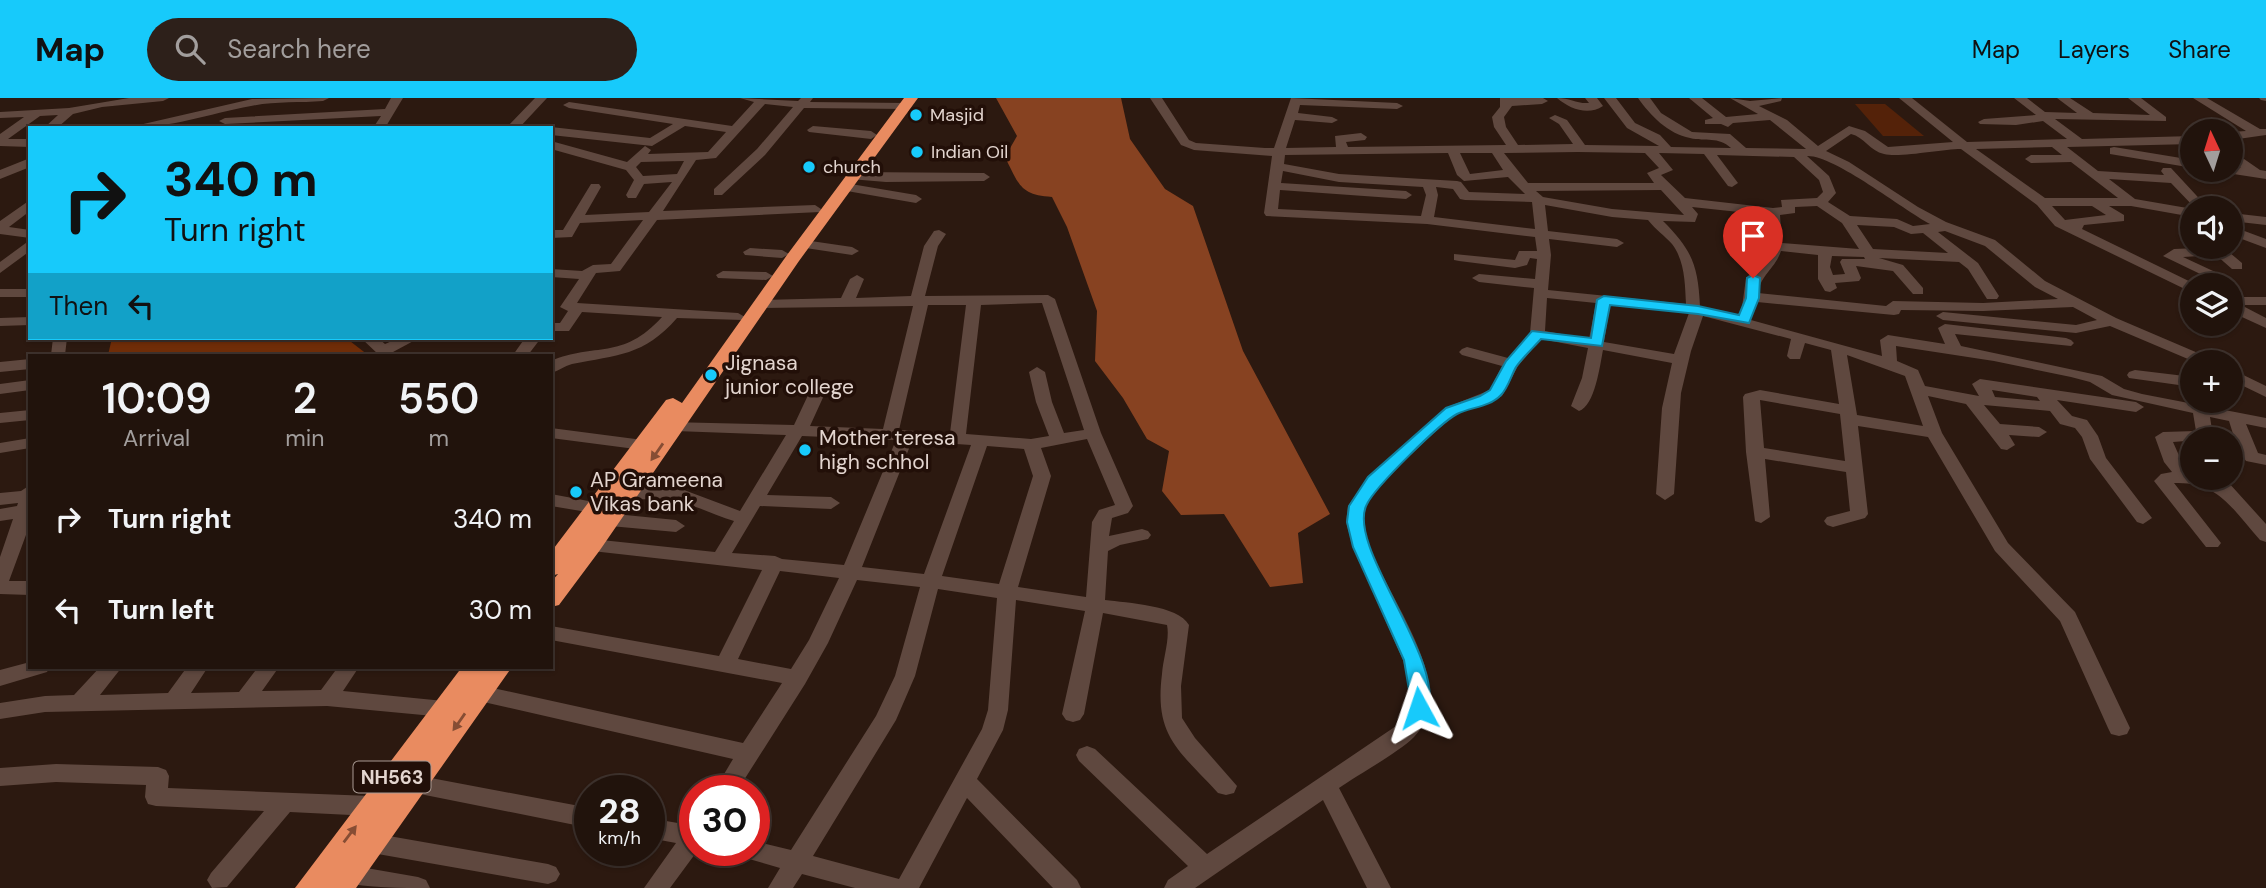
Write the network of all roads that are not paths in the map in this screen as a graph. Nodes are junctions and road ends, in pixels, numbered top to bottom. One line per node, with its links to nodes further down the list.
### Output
1 (163, 98): 23 (street)
2 (311, 98): 3 (street); 38 (street); 49 (street)
3 (323, 98)
4 (397, 98): 32 (street)
5 (541, 98): 53 (street)
6 (746, 98): 20 (street)
7 (1156, 98): 79 (street)
8 (1563, 98): 9 (street)
9 (1591, 98)
10 (1610, 98): 75 (street)
11 (1644, 98): 81 (street)
12 (1695, 98): 48 (street)
13 (1736, 98): 27 (street)
14 (1905, 98): 70 (street)
15 (2020, 98): 37 (street)
16 (2063, 98): 40 (street)
17 (2134, 98): 42 (street)
18 (2199, 98): 58 (street)
19 (1777, 99): 27 (street)
20 (762, 100): 24 (street); 54 (street)
21 (1297, 100): 29 (street); 36 (street)
22 (1506, 100): 25 (street); 72 (street)
23 (104, 101): 30 (street)
24 (805, 101): 26 (street); 108 (street)
25 (1542, 101)
26 (902, 102): 60 (highway); 102 (highway)
27 (1749, 104): 41 (street)
28 (569, 105): 47 (street)
29 (1397, 106)
30 (69, 111): 33 (street); 50 (street)
31 (170, 111): 49 (street)
32 (390, 111): 38 (street); 52 (street)
33 (37, 113): 35 (street); 63 (street)
34 (1972, 114): 46 (street)
35 (0, 115)
36 (1291, 116): 43 (street); 79 (street)
37 (2043, 116): 40 (street); 46 (street); 67 (street)
38 (293, 118): 44 (street); 51 (street)
39 (1555, 118): 73 (street)
40 (2092, 118): 42 (street)
41 (1777, 119): 48 (street); 69 (street); 69 (street)
42 (2162, 119): 57 (street)
43 (1332, 120)
44 (225, 121)
45 (1709, 122): 48 (street)
46 (1984, 122): 68 (street)
47 (681, 124): 54 (street); 64 (street)
48 (1729, 124)
49 (162, 125)
50 (52, 126)
51 (287, 126)
52 (380, 126)
53 (514, 126)
54 (734, 130): 83 (street)
55 (813, 130): 60 (street)
56 (553, 131): 64 (street)
57 (2180, 131)
58 (2262, 132): 59 (street)
59 (2244, 134)
60 (871, 135): 120 (highway)
61 (1361, 137): 80 (street)
62 (2180, 140): 67 (street)
63 (0, 141): 65 (street)
64 (652, 142): 90 (street)
65 (28, 143)
66 (2056, 144): 67 (street); 68 (street); 84 (street)
67 (2088, 144): 85 (street)
68 (2010, 145): 70 (street)
69 (1826, 146): 70 (street); 82 (street); 131 (street)
70 (1965, 146): 116 (street)
71 (1495, 148): 72 (street); 77 (street); 94 (street)
72 (1514, 148): 73 (street)
73 (1581, 148): 74 (street)
74 (1648, 149): 75 (street); 105 (street)
75 (1667, 149): 78 (street)
76 (558, 150): 90 (street)
77 (1453, 150): 80 (street); 94 (street)
78 (1707, 150): 81 (street); 103 (street)
79 (1279, 152): 80 (street); 91 (street)
80 (1340, 152): 99 (street)
81 (1747, 152): 82 (street); 92 (street)
82 (1797, 153): 115 (street)
83 (692, 157): 90 (street); 98 (street)
84 (2074, 158): 86 (street); 95 (street)
85 (2155, 158): 87 (street); 100 (street)
86 (2031, 159)
87 (2180, 162)
88 (2244, 162): 93 (street)
89 (28, 163): 96 (street)
90 (634, 163): 101 (street)
91 (1277, 166): 99 (street); 104 (street)
92 (1764, 170)
93 (2260, 172)
94 (1511, 173): 111 (street)
95 (2094, 174): 100 (street); 118 (street)
96 (0, 175)
97 (984, 177): 102 (street)
98 (681, 178): 101 (street); 122 (street)
99 (1339, 178): 107 (street); 109 (street)
100 (2174, 179): 112 (street)
101 (640, 180): 110 (street)
102 (850, 182): 113 (street); 140 (highway)
103 (1732, 183)
104 (1274, 186): 109 (street); 123 (street)
105 (1662, 186): 111 (street); 114 (street)
106 (595, 187): 127 (street)
107 (1430, 190): 109 (street); 111 (street); 128 (street)
108 (718, 192)
109 (1330, 192): 123 (street)
110 (632, 195)
111 (1533, 195): 125 (street); 137 (street)
112 (2190, 196)
113 (916, 199)
114 (1683, 202): 121 (street); 125 (street)
115 (1820, 202): 121 (street); 129 (street)
116 (2042, 202): 117 (street); 166 (street)
117 (2095, 202): 118 (street); 162 (street)
118 (2130, 202): 124 (street)
119 (28, 206): 132 (street)
120 (815, 209): 122 (street); 148 (highway)
121 (1773, 212): 143 (street)
122 (655, 214): 127 (street); 160 (street)
123 (1330, 216): 128 (street)
124 (2180, 216)
125 (1653, 217): 183 (street)
126 (2243, 218): 130 (street)
127 (578, 219): 135 (street)
128 (1427, 220): 137 (street)
129 (1847, 220): 133 (street); 151 (street)
130 (2266, 221)
131 (1945, 226): 133 (street); 154 (street)
132 (0, 229): 134 (street)
133 (1926, 229): 153 (street)
134 (28, 234)
135 (553, 234)
136 (939, 234): 174 (street)
137 (1543, 235): 139 (street); 149 (street)
138 (2243, 235): 141 (street)
139 (1617, 243)
140 (804, 244): 144 (street); 180 (highway)
141 (2266, 244)
142 (28, 246): 156 (street)
143 (1775, 246): 145 (street); 172 (street)
144 (852, 251)
145 (1823, 251): 151 (street); 165 (street)
146 (750, 252): 148 (street)
147 (2180, 252): 158 (street)
148 (782, 254): 161 (highway)
149 (1544, 255): 150 (street); 167 (street)
150 (1459, 257)
151 (1871, 258): 153 (street); 165 (street); 168 (street)
152 (2229, 259): 155 (street)
153 (1968, 262): 154 (street); 171 (street)
154 (2014, 264): 178 (street)
155 (2236, 266)
156 (0, 269)
157 (553, 273): 160 (street)
158 (2206, 273)
159 (723, 275): 161 (street)
160 (589, 276): 182 (street)
161 (766, 276): 187 (highway)
162 (2180, 276)
163 (1479, 278): 167 (street)
164 (857, 279): 176 (street)
165 (1825, 279): 181 (street)
166 (2180, 283)
167 (1540, 289): 175 (street); 196 (street)
168 (1918, 291)
169 (0, 293): 170 (street)
170 (28, 293)
171 (1992, 296)
172 (1752, 298): 181 (street); 189 (street)
173 (974, 299): 174 (street); 245 (street); 250 (street)
174 (917, 300): 176 (street); 247 (street)
175 (1604, 300): 183 (street); 201 (street)
176 (847, 301): 180 (street)
177 (2266, 301): 179 (street)
178 (2073, 303): 184 (street); 190 (street)
179 (2243, 303)
180 (762, 304): 218 (highway)
181 (1840, 306): 184 (street)
182 (579, 308): 186 (street); 193 (street)
183 (1695, 310): 189 (street); 210 (street)
184 (1894, 311): 194 (street)
185 (2243, 311): 192 (street)
186 (673, 313): 187 (street); 215 (street)
187 (738, 317): 218 (highway)
188 (28, 321): 191 (street)
189 (1744, 321): 197 (street)
190 (2111, 321): 194 (street); 205 (street)
191 (0, 322)
192 (2266, 324)
193 (553, 327)
194 (2076, 329): 202 (street)
195 (1909, 333): 203 (street)
196 (1537, 334): 201 (street); 212 (street)
197 (1799, 336): 204 (street); 209 (street)
198 (371, 340): 207 (street)
199 (408, 340): 207 (street)
200 (531, 340): 208 (street)
201 (1597, 343): 210 (street); 231 (street)
202 (2066, 343): 203 (street); 217 (street)
203 (1952, 344): 211 (street); 217 (street)
204 (1838, 347): 211 (street); 235 (street)
205 (2180, 350)
206 (1466, 352): 212 (street)
207 (386, 353)
208 (521, 354)
209 (1795, 356)
210 (1681, 360): 266 (street)
211 (1890, 363): 224 (street)
212 (1511, 364): 323 (street)
213 (28, 365): 214 (street)
214 (0, 367)
215 (553, 367)
216 (1037, 372): 251 (street)
217 (2073, 373): 230 (street)
218 (704, 374): 240 (highway); 255 (highway)
219 (2135, 375): 220 (street)
220 (2180, 380)
221 (2243, 382): 227 (street)
222 (28, 385): 223 (street)
223 (0, 389)
224 (1917, 389): 228 (street); 246 (street)
225 (818, 391): 243 (street)
226 (2041, 392): 229 (street); 230 (street); 233 (street)
227 (2266, 392)
228 (1972, 400): 229 (street); 242 (street)
229 (1990, 401): 233 (street)
230 (2168, 404): 232 (street)
231 (1579, 406)
232 (2180, 406)
233 (2054, 407): 276 (street)
234 (2217, 413): 237 (street)
235 (1848, 414): 246 (street); 259 (street); 261 (street)
236 (28, 415): 238 (street)
237 (2236, 417): 239 (street); 241 (street)
238 (0, 418)
239 (2265, 424)
240 (675, 426): 243 (street); 265 (highway, one-way to 265)
241 (2237, 427)
242 (1999, 429): 244 (street); 256 (street)
243 (799, 430): 247 (street); 269 (street)
244 (2039, 432)
245 (1093, 433): 251 (street); 284 (street)
246 (1934, 433): 315 (street)
247 (898, 435): 250 (street); 288 (street)
248 (554, 437): 255 (street)
249 (2180, 437): 262 (street)
250 (957, 440): 252 (street)
251 (1059, 441): 254 (street)
252 (980, 442): 254 (street); 290 (street)
253 (28, 443): 257 (street)
254 (1031, 444): 293 (street)
255 (643, 445): 272 (highway)
256 (2007, 445)
257 (0, 449)
258 (2243, 449): 260 (street)
259 (1754, 452): 261 (street); 274 (street)
260 (2266, 460)
261 (1855, 468): 277 (street)
262 (2180, 471)
263 (2180, 477): 282 (street)
264 (2226, 490): 280 (street)
265 (629, 491): 272 (highway); 275 (street)
266 (1665, 494)
267 (0, 499): 268 (street)
268 (28, 499): 273 (street); 281 (street)
269 (756, 499): 271 (street); 275 (street)
270 (553, 500): 272 (street)
271 (831, 503)
272 (607, 513): 278 (street); 283 (highway); 287 (highway)
273 (0, 514)
274 (1761, 517)
275 (745, 518): 285 (street)
276 (2143, 518)
277 (1833, 521)
278 (676, 526)
279 (1142, 534): 284 (street)
280 (2266, 536)
281 (8, 542): 289 (street)
282 (2212, 544)
283 (592, 545): 285 (street); 294 (highway)
284 (1099, 548): 295 (street)
285 (721, 558): 286 (street)
286 (775, 562): 288 (street); 297 (street)
287 (553, 566)
288 (851, 572): 290 (street); 306 (street)
289 (0, 579)
290 (931, 581): 293 (street); 330 (street)
291 (0, 587): 292 (street)
292 (28, 588)
293 (1007, 593): 295 (street); 320 (street)
294 (553, 596)
295 (1095, 607): 314 (street); 322 (street)
296 (553, 633): 297 (street)
297 (725, 665): 306 (street)
298 (33, 669): 305 (street)
299 (110, 669): 311 (street)
300 (197, 669): 309 (street)
301 (268, 669): 310 (street)
302 (348, 669): 308 (street)
303 (474, 669): 312 (highway, NH563)
304 (498, 669): 307 (highway, NH563)
305 (0, 678)
306 (799, 678): 316 (street)
307 (480, 693): 316 (street); 321 (highway, NH563, one-way to 321)
308 (327, 698): 310 (street); 312 (street)
309 (174, 701): 310 (street); 311 (street)
310 (244, 701)
311 (80, 703): 313 (street)
312 (444, 709): 325 (highway, NH563)
313 (0, 711)
314 (1073, 714)
315 (2119, 728)
316 (751, 754): 318 (street)
317 (1087, 755): 331 (street)
318 (736, 775)
319 (0, 777): 324 (street)
320 (965, 781): 340 (street); 341 (street)
321 (415, 784): 326 (street); 327 (highway, NH563)
322 (1226, 786)
323 (1328, 786): 331 (street); 343 (street)
324 (285, 802): 325 (street); 333 (street)
325 (371, 806): 335 (highway, NH563, one-way to 325)
326 (574, 815)
327 (372, 843): 332 (street); 334 (highway, NH563)
328 (770, 855): 330 (street)
329 (679, 857): 337 (street)
330 (796, 862): 338 (street); 339 (street)
331 (1206, 868): 342 (street)
332 (548, 874)
333 (219, 880)
334 (344, 882): 336 (street)
335 (309, 888)
336 (418, 888)
337 (656, 888)
338 (780, 888)
339 (895, 888)
340 (907, 888)
341 (1069, 888)
342 (1176, 888)
343 (1379, 888)

